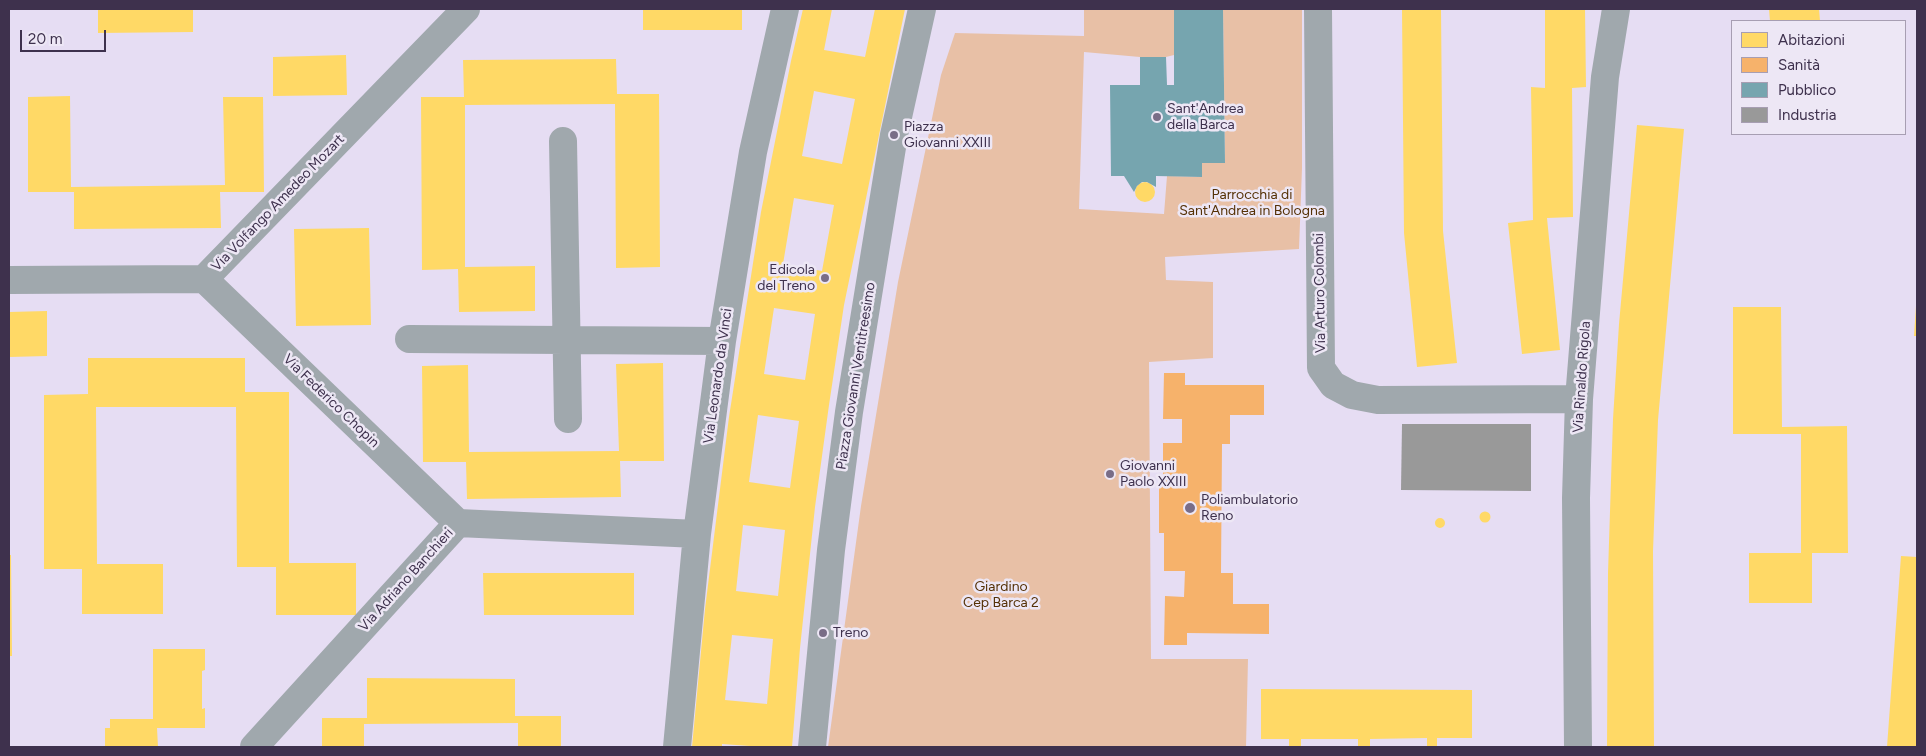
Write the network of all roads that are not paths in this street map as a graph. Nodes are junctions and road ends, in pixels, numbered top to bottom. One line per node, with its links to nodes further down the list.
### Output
1 (466, 9): 7 (street, Via Volfango Amedeo Mozart)
2 (785, 9): 11 (street, Via Leonardo da Vinci)
3 (922, 9): 18 (street, Piazza Giovanni Ventitreesimo)
4 (1318, 9): 12 (street, Via Arturo Colombi)
5 (1616, 9): 12 (street, Via Rinaldo Rigola)
6 (563, 141): 10 (street)
7 (204, 279): 8 (street, Via Volfango Amedeo Mozart); 14 (street, Via Federico Chopin)
8 (9, 280)
9 (409, 339): 10 (street)
10 (567, 340): 11 (street); 13 (street)
11 (722, 341): 15 (street, Via Leonardo da Vinci)
12 (1580, 399): 19 (street, Via Rinaldo Rigola)
13 (568, 419)
14 (458, 523): 15 (street, Via Adriano Banchieri); 16 (street, Via Adriano Banchieri)
15 (697, 534): 17 (street, Via Leonardo da Vinci)
16 (254, 747)
17 (677, 747)
18 (812, 747)
19 (1578, 747)

